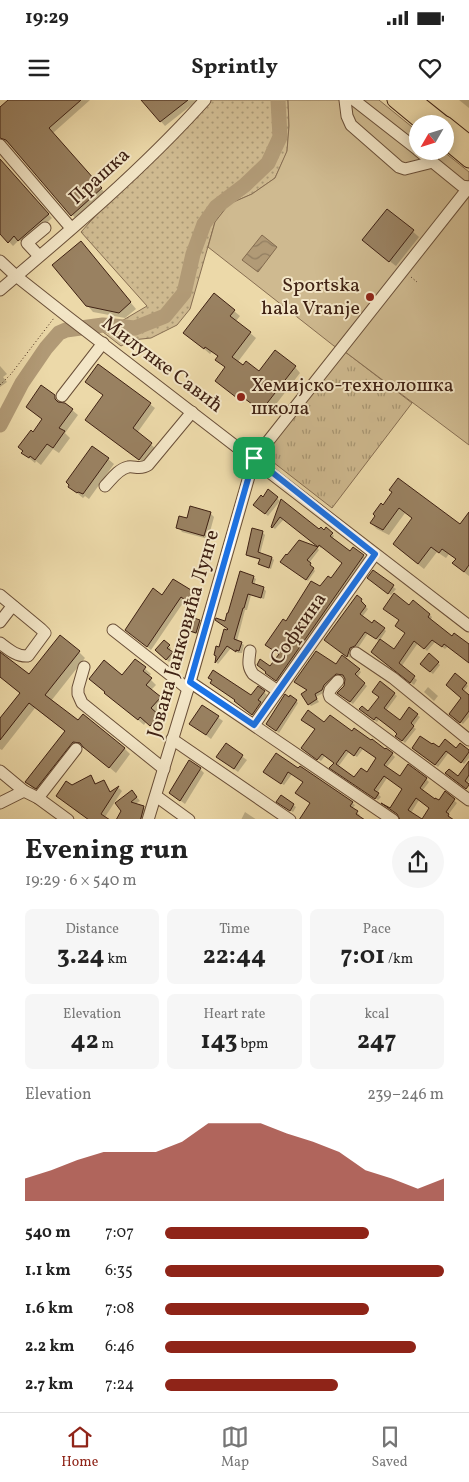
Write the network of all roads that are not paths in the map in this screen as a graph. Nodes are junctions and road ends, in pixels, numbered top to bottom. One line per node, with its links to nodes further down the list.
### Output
1 (205, 100): 18 (street, Прашка)
2 (345, 100): 15 (street)
3 (354, 100): 10 (street)
4 (396, 100): 6 (main road)
5 (414, 100): 7 (main road)
6 (414, 115)
7 (433, 115)
8 (454, 131): 9 (main road)
9 (469, 143)
10 (409, 144)
11 (0, 145): 18 (street)
12 (454, 148): 14 (main road)
13 (430, 160): 15 (street)
14 (469, 160)
15 (433, 162): 16 (street)
16 (469, 187): 26 (street)
17 (45, 228): 19 (street)
18 (71, 228): 19 (street, Прашка)
19 (39, 256): 21 (street, Прашка)
20 (0, 261): 21 (street, Милунке Савић)
21 (16, 276): 22 (street, Прашка); 23 (street, Милунке Савић)
22 (0, 290)
23 (99, 340): 24 (street); 25 (street, Милунке Савић)
24 (62, 396)
25 (192, 412): 26 (street, Милунке Савић); 27 (street)
26 (254, 458): 28 (street, Милунке Савић); 39 (street, Јована Јанковића Лунге)
27 (105, 486)
28 (375, 554): 32 (street, Милунке Савић); 40 (street, Софкина)
29 (0, 595): 30 (street)
30 (14, 607): 31 (street); 34 (street)
31 (0, 622)
32 (469, 626)
33 (112, 630): 39 (street)
34 (0, 643)
35 (250, 651): 40 (street)
36 (356, 653): 43 (street)
37 (84, 668): 45 (street)
38 (338, 681): 50 (street)
39 (189, 686): 41 (street); 42 (street, Јована Јанковића Лунге)
40 (278, 691): 41 (street, Софкина)
41 (254, 725): 56 (street)
42 (172, 739): 45 (street, Јована Јанковића Лунге); 55 (street)
43 (469, 740)
44 (76, 749): 49 (street)
45 (164, 769): 48 (street, Јована Јанковића Лунге)
46 (0, 771): 47 (street)
47 (24, 791): 49 (street); 51 (street)
48 (156, 796): 53 (street, Јована Јанковића Лунге); 54 (street)
49 (38, 798): 52 (street)
50 (469, 800)
51 (0, 803)
52 (67, 819)
53 (148, 819)
54 (188, 819)
55 (289, 819)
56 (392, 819)

